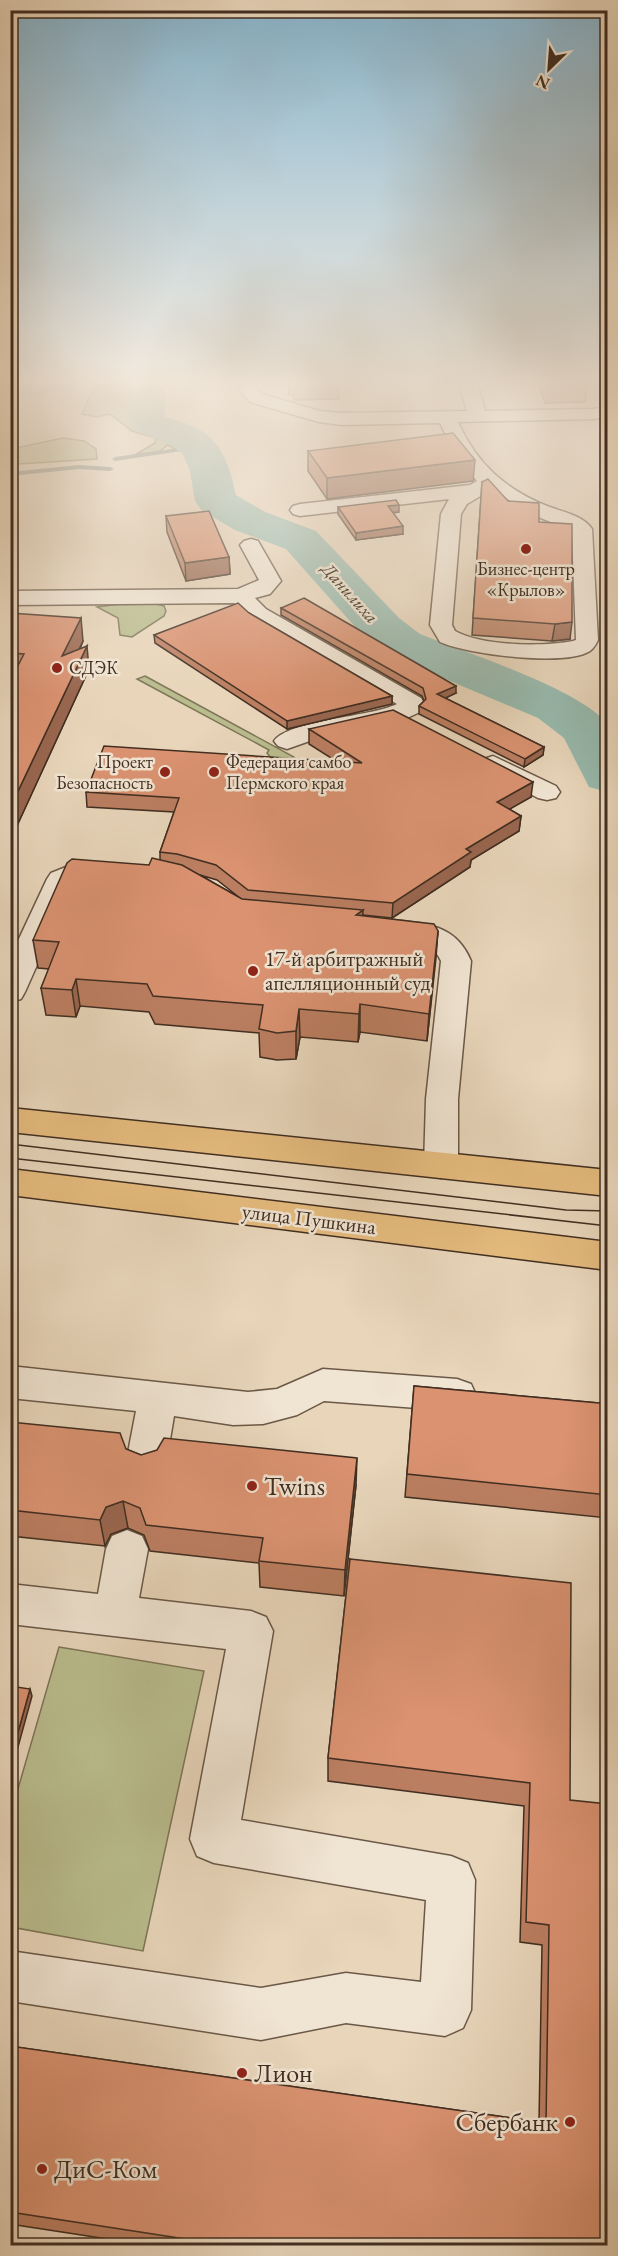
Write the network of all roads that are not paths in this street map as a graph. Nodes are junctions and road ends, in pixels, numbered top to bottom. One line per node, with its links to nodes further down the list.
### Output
1 (480, 487): 1 (lane); 2 (lane)
2 (300, 510)
3 (251, 545): 4 (lane)
4 (240, 596): 5 (lane); 6 (lane)
5 (10, 598)
6 (396, 714): 7 (lane); 8 (lane)
7 (426, 730)
8 (287, 741)
9 (477, 756): 10 (lane)
10 (547, 792)
11 (124, 876): 13 (lane)
12 (365, 927): 15 (lane)
13 (10, 992)
14 (10, 1120): 15 (main road)
15 (441, 1166): 17 (main road)
16 (10, 1182): 18 (main road, улица Пушкина)
17 (608, 1183)
18 (608, 1256)
19 (10, 1382): 20 (lane)
20 (158, 1397): 21 (lane); 22 (lane)
21 (490, 1398)
22 (146, 1463)
23 (127, 1549): 25 (lane)
24 (10, 1604): 25 (lane)
25 (115, 1615): 26 (lane)
26 (10, 1976)

